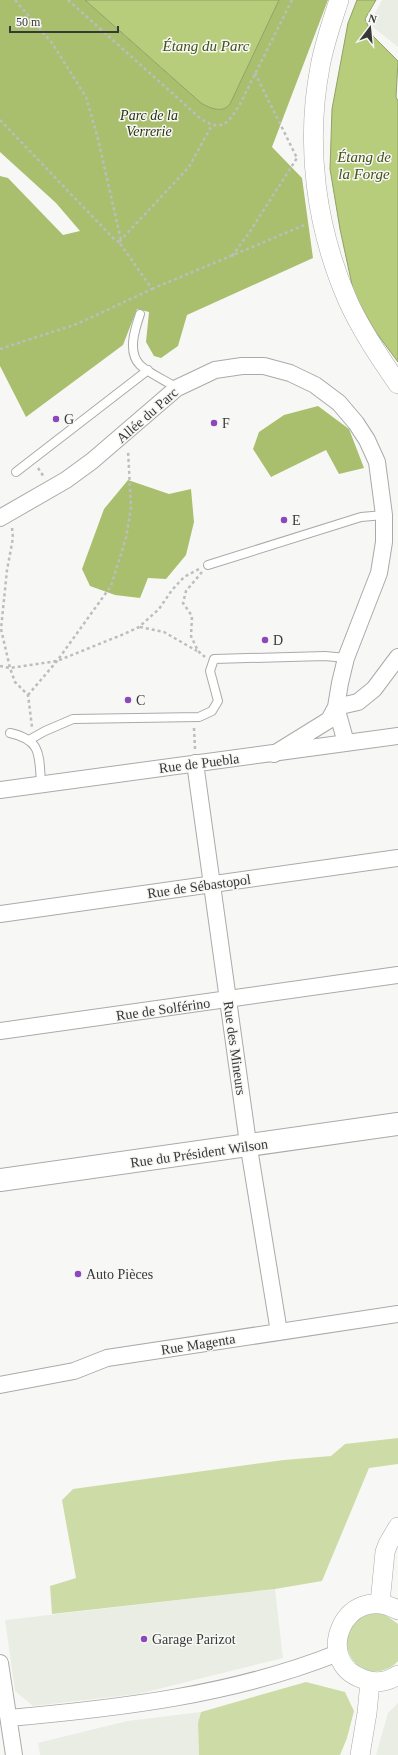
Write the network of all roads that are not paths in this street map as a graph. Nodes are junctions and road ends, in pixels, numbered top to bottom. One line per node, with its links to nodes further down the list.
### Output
1 (339, 0): 4 (street)
2 (140, 314): 3 (lane)
3 (148, 370): 5 (lane); 6 (lane)
4 (398, 384)
5 (178, 388): 7 (street, Allée du Parc); 8 (street, Allée du Parc)
6 (16, 472)
7 (4, 512)
8 (384, 514): 9 (lane); 11 (street, Allée du Parc)
9 (208, 565)
10 (398, 657): 12 (street)
11 (346, 658): 12 (street, Allée du Parc); 15 (lane)
12 (333, 713): 16 (street, Allée du Parc); 17 (street)
13 (10, 733): 15 (lane)
14 (398, 736): 16 (street, Rue de Puebla)
15 (31, 739): 19 (lane)
16 (338, 744): 17 (street, Rue de Puebla)
17 (274, 754): 18 (street, Rue de Puebla)
18 (195, 763): 19 (street, Rue de Puebla); 22 (street, Rue des Mineurs)
19 (41, 784): 20 (street, Rue de Puebla)
20 (0, 790)
21 (398, 858): 22 (street, Rue de Sébastopol)
22 (212, 884): 23 (street, Rue de Sébastopol); 25 (street, Rue des Mineurs)
23 (0, 914)
24 (398, 975): 25 (street, Rue de Solférino)
25 (229, 999): 26 (street, Rue de Solférino); 28 (street, Rue des Mineurs)
26 (0, 1032)
27 (398, 1124): 28 (main road, Rue du Président Wilson)
28 (248, 1146): 29 (main road, Rue du Président Wilson); 31 (street, Rue des Mineurs)
29 (0, 1180)
30 (398, 1314): 31 (street, Rue Magenta)
31 (279, 1332): 32 (street, Rue Magenta)
32 (0, 1385)
33 (398, 1526): 34 (street)
34 (380, 1603): 35 (street); 36 (street)
35 (398, 1610)
36 (338, 1653): 39 (street); 41 (street)
37 (0, 1663): 40 (street)
38 (398, 1675): 39 (street)
39 (370, 1682): 43 (street)
40 (2, 1693): 41 (street)
41 (9, 1718): 42 (street)
42 (14, 1755)
43 (360, 1755)

